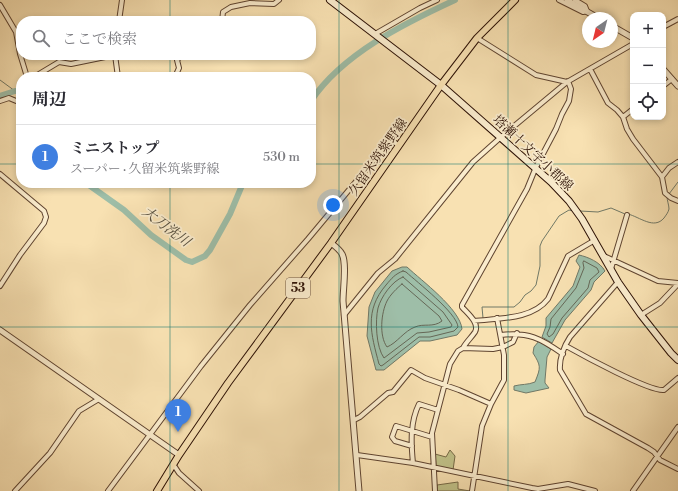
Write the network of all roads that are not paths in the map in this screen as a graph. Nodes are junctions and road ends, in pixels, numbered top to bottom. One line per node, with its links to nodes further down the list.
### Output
1 (122, 0): 11 (street)
2 (279, 0): 12 (street)
3 (330, 0): 17 (main road, 塔瀬十文字小郡線)
4 (437, 0): 17 (street)
5 (514, 0): 19 (main road, 久留米筑紫野線 / 53)
6 (559, 0): 10 (street)
7 (567, 0): 10 (street)
8 (576, 0): 10 (street)
9 (0, 5): 16 (street)
10 (587, 11)
11 (120, 16)
12 (223, 16)
13 (678, 19): 14 (street)
14 (666, 25)
15 (618, 29): 18 (street)
16 (16, 32)
17 (376, 34): 34 (main road, 塔瀬十文字小郡線)
18 (630, 36)
19 (477, 38): 32 (street); 34 (main road, 久留米筑紫野線 / 53)
20 (630, 46): 25 (street)
21 (22, 60): 26 (street)
22 (91, 60): 27 (street)
23 (116, 60): 28 (street)
24 (177, 60): 29 (street)
25 (590, 69): 32 (street); 39 (street)
26 (25, 72)
27 (42, 72)
28 (117, 72)
29 (178, 72)
30 (666, 72): 31 (street)
31 (672, 79): 33 (street); 35 (street)
32 (568, 82): 40 (street); 43 (street)
33 (666, 84)
34 (441, 85): 40 (main road, 塔瀬十文字小郡線); 41 (main road, 久留米筑紫野線 / 53)
35 (678, 86)
36 (0, 101): 37 (street)
37 (16, 101)
38 (630, 111): 39 (street)
39 (623, 117): 45 (street)
40 (501, 137): 43 (main road, 塔瀬十文字小郡線); 58 (street)
41 (399, 146): 51 (main road, 久留米筑紫野線 / 53); 78 (street)
42 (678, 162): 45 (street)
43 (536, 167): 50 (main road, 塔瀬十文字小郡線); 61 (street)
44 (0, 174): 46 (street)
45 (662, 178): 48 (street)
46 (16, 187)
47 (17, 188): 57 (street)
48 (678, 201)
49 (626, 214): 53 (street)
50 (595, 240): 52 (main road, 塔瀬十文字小郡線); 60 (street)
51 (331, 243): 58 (street); 81 (main road, 久留米筑紫野線 / 53)
52 (603, 255): 53 (street); 54 (main road, 塔瀬十文字小郡線)
53 (613, 260): 54 (street); 56 (street)
54 (611, 269): 55 (main road, 塔瀬十文字小郡線)
55 (618, 282): 59 (main road, 塔瀬十文字小郡線); 65 (street)
56 (678, 283): 59 (street)
57 (0, 286)
58 (344, 315): 75 (street)
59 (641, 316): 69 (main road, 塔瀬十文字小郡線)
60 (498, 318): 61 (street); 64 (street)
61 (474, 321): 67 (street)
62 (0, 330): 72 (street)
63 (517, 334): 64 (street); 66 (street); 68 (street)
64 (500, 335): 66 (street)
65 (566, 346): 68 (street); 70 (street)
66 (503, 347): 67 (street); 73 (street)
67 (463, 348): 71 (street)
68 (563, 354): 83 (street)
69 (678, 360)
70 (678, 378)
71 (445, 385): 73 (street); 74 (street); 75 (street)
72 (99, 399): 78 (street); 89 (street)
73 (491, 404): 88 (street)
74 (438, 410): 77 (street); 79 (street)
75 (354, 420): 82 (street)
76 (678, 427): 83 (street)
77 (412, 431): 79 (street); 80 (street); 80 (street)
78 (149, 434): 81 (street); 90 (street)
79 (432, 437): 86 (street)
80 (412, 446): 84 (street)
81 (179, 455): 85 (main road, 久留米筑紫野線 / 53)
82 (357, 455): 84 (street); 93 (street)
83 (657, 458): 87 (street); 97 (street)
84 (413, 463): 86 (street)
85 (173, 464): 91 (main road, 久留米筑紫野線 / 53); 92 (street)
86 (434, 467): 88 (street); 94 (street)
87 (678, 470)
88 (474, 476): 95 (street); 96 (street)
89 (15, 491)
90 (108, 491)
91 (157, 491)
92 (199, 491)
93 (359, 491)
94 (435, 491)
95 (472, 491)
96 (595, 491)
97 (633, 491)

